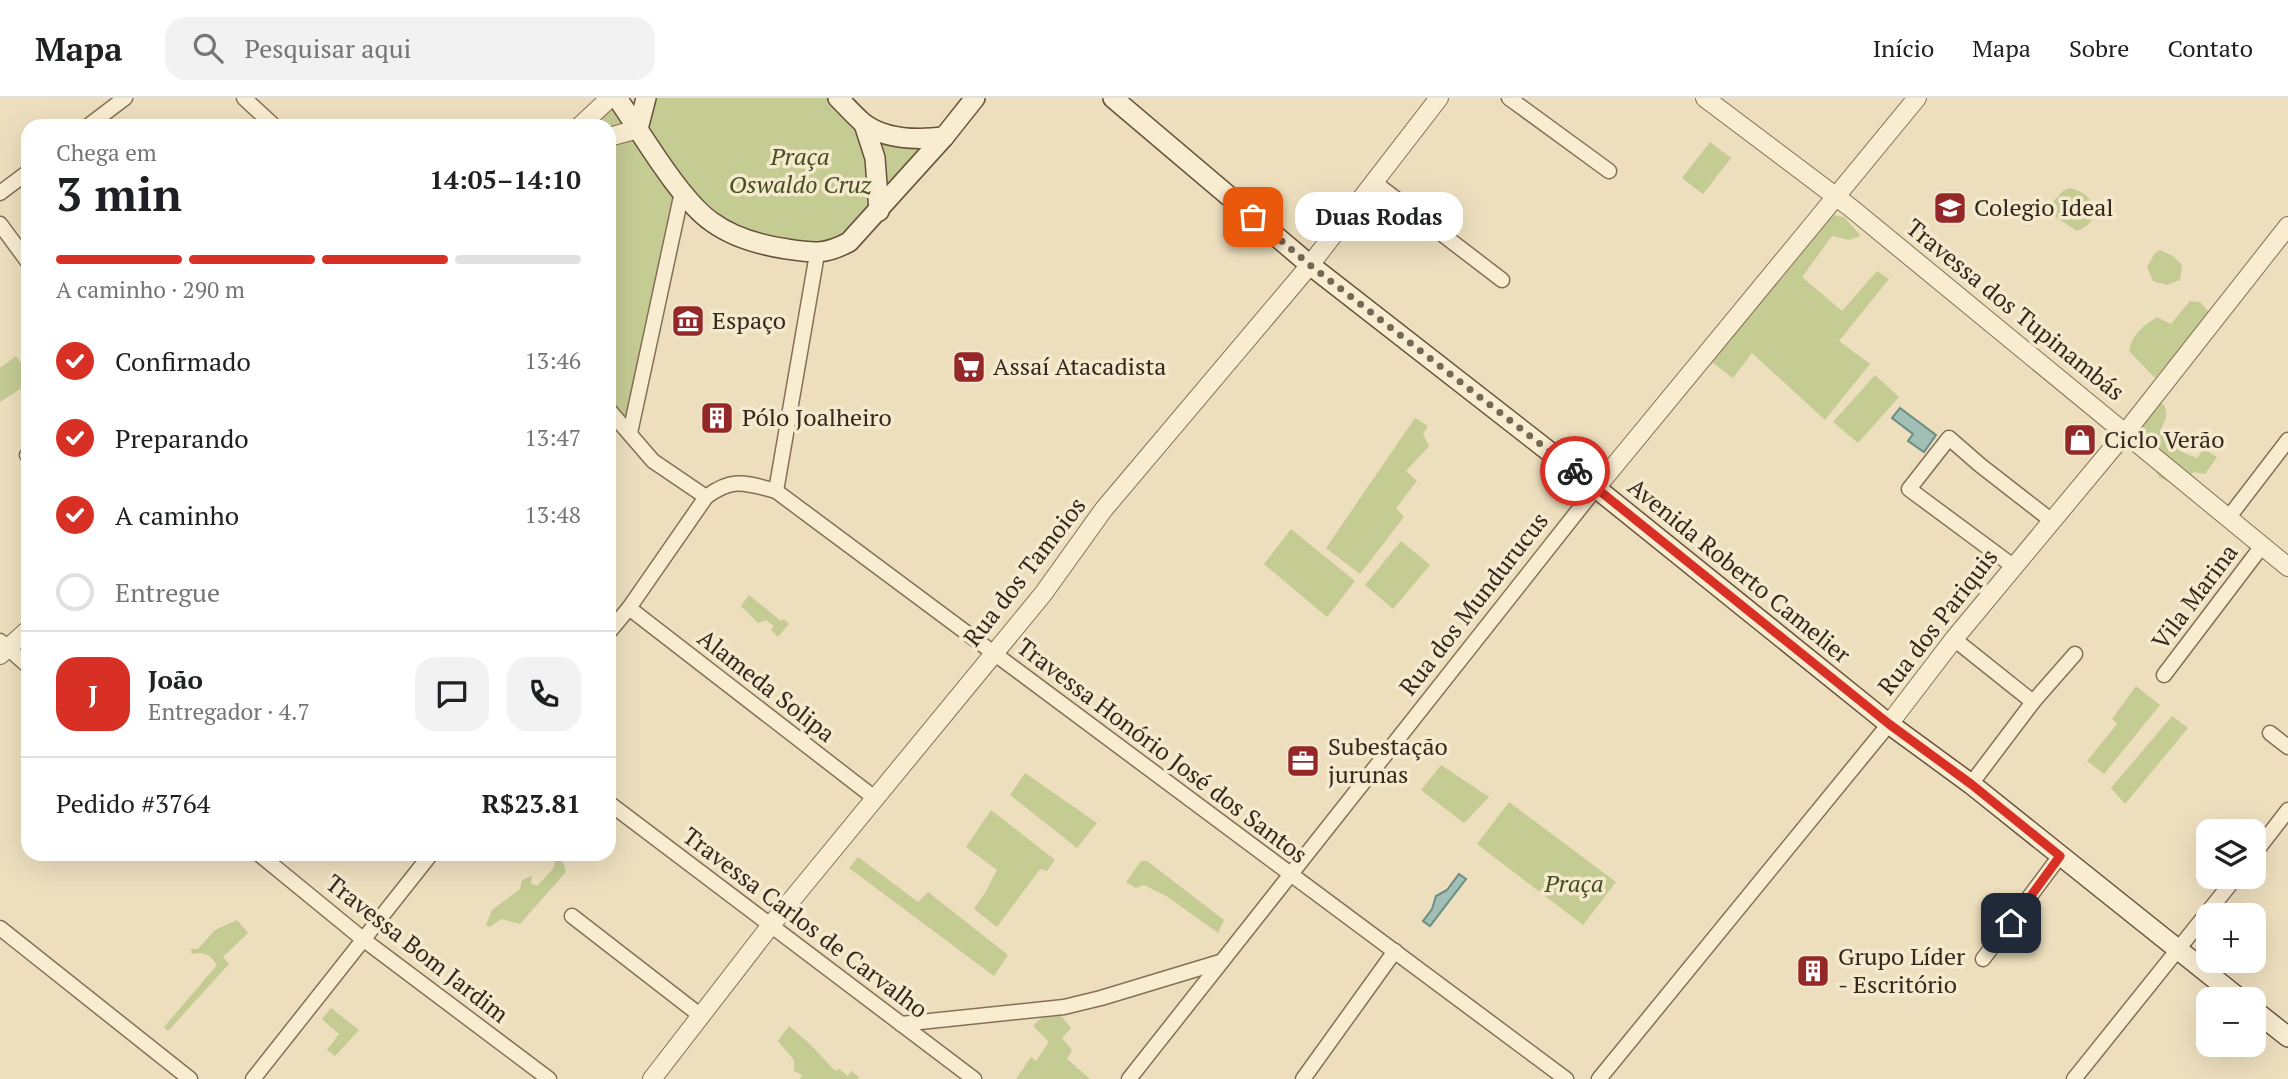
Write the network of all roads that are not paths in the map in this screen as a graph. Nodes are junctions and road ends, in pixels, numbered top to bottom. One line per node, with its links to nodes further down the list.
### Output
1 (125, 98): 13 (street)
2 (244, 98): 14 (street)
3 (610, 98): 15 (street)
4 (617, 98): 17 (main road)
5 (646, 98): 17 (main road)
6 (838, 98): 16 (main road)
7 (975, 98): 19 (main road)
8 (1112, 98): 31 (main road, Avenida Roberto Camelier)
9 (1440, 98): 22 (street, Rua dos Tamoios)
10 (1509, 98): 20 (street)
11 (1705, 98): 25 (street, Travessa dos Tupinambás)
12 (1917, 98): 25 (street, Rua dos Mundurucus)
13 (97, 119)
14 (267, 119)
15 (588, 119)
16 (864, 124): 19 (main road); 26 (main road)
17 (638, 129): 18 (street); 23 (main road)
18 (616, 135)
19 (944, 137): 26 (main road)
20 (1609, 171)
21 (21, 177): 24 (street)
22 (1374, 182): 31 (street, Rua dos Tamoios); 32 (street)
23 (682, 192): 30 (main road); 35 (street)
24 (0, 193)
25 (1837, 197): 34 (street, Travessa dos Tupinambás); 37 (street, Rua dos Mundurucus)
26 (879, 211): 30 (main road)
27 (0, 224): 29 (street)
28 (2288, 226): 34 (street, Rua dos Pariquis)
29 (21, 252)
30 (817, 254): 38 (street)
31 (1310, 265): 37 (main road, Avenida Roberto Camelier); 50 (street, Rua dos Tamoios)
32 (1502, 280)
33 (616, 418): 35 (street)
34 (2126, 432): 40 (street, Travessa dos Tupinambás); 41 (street, Rua dos Pariquis)
35 (630, 433): 39 (street)
36 (2288, 440): 40 (street)
37 (1596, 488): 55 (main road, Avenida Roberto Camelier); 66 (street, Rua dos Mundurucus)
38 (776, 491): 39 (street, Travessa Honório José dos Santos); 50 (street, Travessa Honório José dos Santos)
39 (706, 497): 45 (street)
40 (2229, 517): 42 (street, Travessa dos Tupinambás)
41 (2052, 520): 44 (street, Rua dos Pariquis); 44 (street)
42 (2262, 545): 43 (street, Travessa dos Tupinambás); 53 (street, Vila Marina)
43 (2287, 565)
44 (2013, 566): 48 (street, Rua dos Pariquis)
45 (629, 608): 46 (street); 59 (street, Alameda Solipa)
46 (616, 624)
47 (21, 635): 49 (street)
48 (1954, 639): 54 (street); 55 (street, Rua dos Pariquis)
49 (2, 648): 52 (street)
50 (994, 654): 59 (street, Rua dos Tamoios); 66 (street, Travessa Honório José dos Santos)
51 (2075, 654): 54 (street)
52 (21, 661)
53 (2164, 675)
54 (2034, 702): 58 (street)
55 (1889, 724): 58 (main road, Avenida Roberto Camelier); 89 (street, Rua dos Pariquis)
56 (2270, 733): 57 (street)
57 (2288, 747)
58 (1971, 784): 63 (main road, Avenida Roberto Camelier)
59 (876, 799): 69 (street, Rua dos Tamoios)
60 (616, 808): 69 (street, Travessa Carlos de Carvalho)
61 (2288, 810): 62 (street)
62 (2266, 838)
63 (2060, 856): 72 (main road, Avenida Roberto Camelier); 74 (street)
64 (268, 861): 71 (street, Travessa Bom Jardim)
65 (426, 861): 71 (street)
66 (1291, 876): 73 (street, Travessa Honório José dos Santos); 75 (street, Rua dos Mundurucus)
67 (2227, 889): 72 (street)
68 (572, 916): 77 (street)
69 (771, 925): 77 (street, Rua dos Tamoios); 79 (street, Travessa Carlos de Carvalho)
70 (0, 928): 81 (street)
71 (364, 940): 82 (street); 83 (street, Travessa Bom Jardim)
72 (2179, 950): 76 (main road, Avenida Roberto Camelier); 90 (street)
73 (1395, 951): 87 (street); 88 (street, Travessa Honório José dos Santos)
74 (1983, 959)
75 (1220, 962): 79 (street); 86 (street, Rua dos Mundurucus)
76 (2225, 987)
77 (701, 1016): 84 (street, Rua dos Tamoios)
78 (2266, 1020): 80 (main road)
79 (901, 1024): 85 (street, Travessa Carlos de Carvalho)
80 (2288, 1037)
81 (190, 1079)
82 (253, 1079)
83 (549, 1079)
84 (652, 1079)
85 (974, 1079)
86 (1129, 1079)
87 (1303, 1079)
88 (1566, 1079)
89 (1599, 1079)
90 (2074, 1079)

